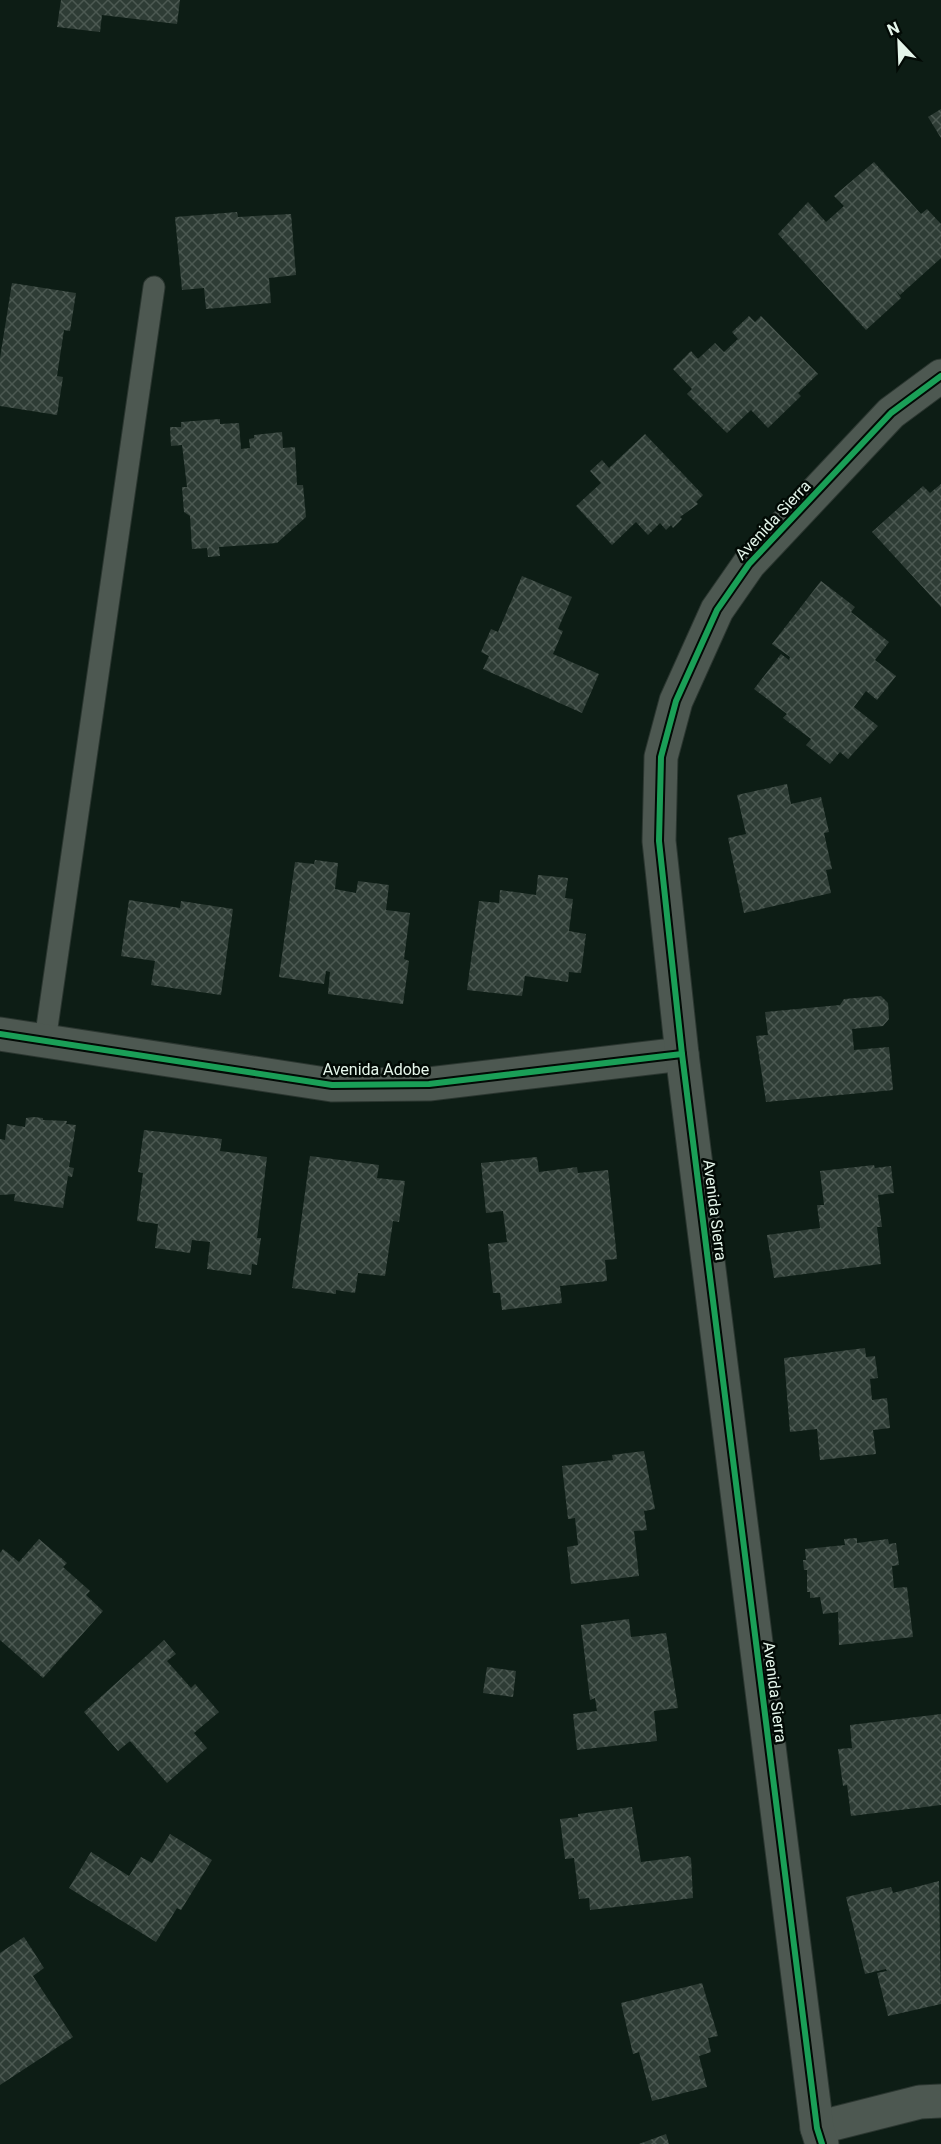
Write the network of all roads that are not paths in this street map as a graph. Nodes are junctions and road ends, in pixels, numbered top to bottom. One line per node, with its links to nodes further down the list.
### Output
1 (154, 287): 4 (lane)
2 (941, 376): 5 (street, Avenida Sierra)
3 (0, 1034): 4 (street, Avenida Adobe)
4 (45, 1041): 5 (street, Avenida Adobe)
5 (682, 1054): 7 (street, Avenida Sierra)
6 (941, 2100): 7 (street)
7 (819, 2136)

